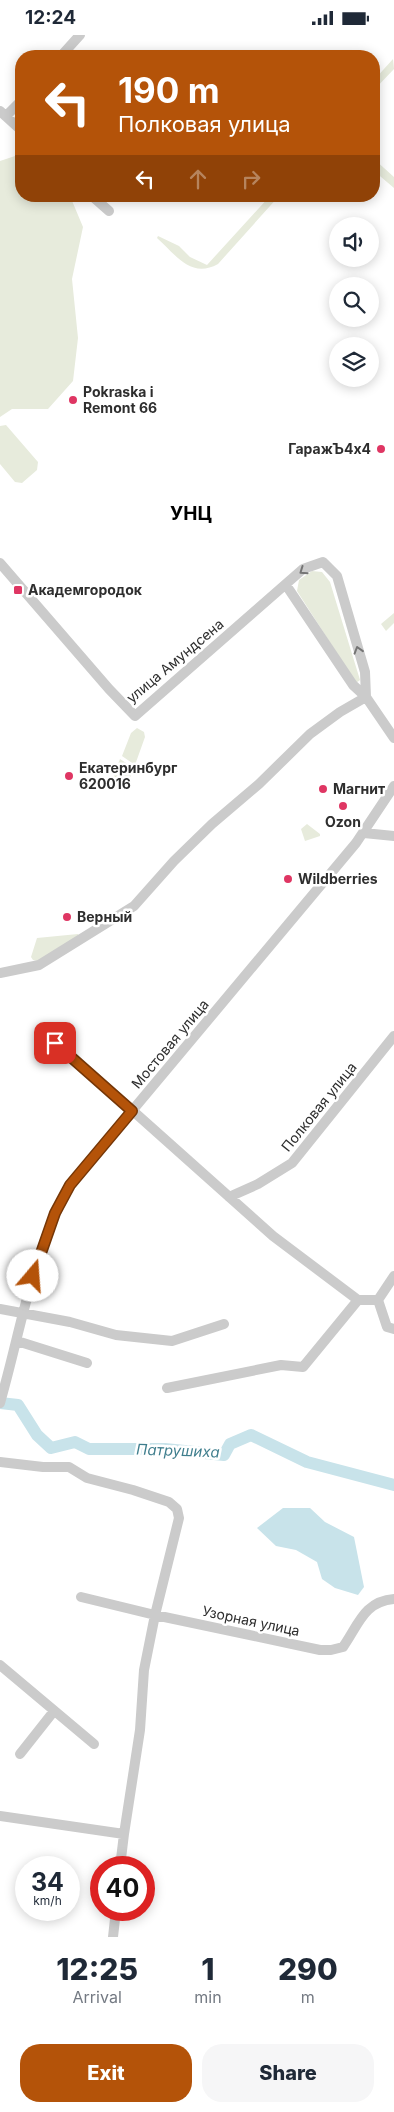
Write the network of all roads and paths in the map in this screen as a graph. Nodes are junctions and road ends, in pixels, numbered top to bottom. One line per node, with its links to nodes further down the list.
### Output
1 (80, 35): 2 (street)
2 (66, 50)
3 (15, 105): 4 (street)
4 (3, 114): 5 (street)
5 (15, 125)
6 (99, 202): 7 (street)
7 (109, 211)
8 (0, 563): 9 (street, улица Амундсена)
9 (286, 585): 10 (street); 10 (street, улица Амундсена, one-way to 9)
10 (366, 697): 11 (street); 15 (street)
11 (394, 738)
12 (394, 786): 13 (street, Мостовая улица)
13 (364, 833): 14 (street); 18 (street, Мостовая улица)
14 (394, 836)
15 (0, 973)
16 (394, 1035): 19 (street, Полковая улица)
17 (49, 1036): 18 (street)
18 (132, 1111): 19 (street); 24 (street, Мостовая улица)
19 (229, 1197): 21 (street)
20 (393, 1280): 22 (street)
21 (358, 1300): 22 (street); 29 (street)
22 (378, 1301): 26 (street)
23 (0, 1309): 24 (street)
24 (23, 1312): 25 (street); 27 (street, Мостовая улица)
25 (224, 1324)
26 (394, 1329)
27 (17, 1341): 28 (street); 30 (street, Мостовая улица)
28 (87, 1363)
29 (167, 1388)
30 (0, 1403)
31 (0, 1462): 34 (street)
32 (81, 1597): 34 (street, Узорная улица)
33 (394, 1599): 34 (street, Узорная улица)
34 (155, 1615): 40 (street)
35 (0, 1665): 36 (street)
36 (54, 1711): 37 (street); 38 (street)
37 (94, 1744)
38 (20, 1754)
39 (0, 1816): 40 (street)
40 (124, 1834): 41 (street)
41 (121, 1856)
42 (115, 1921): 43 (street)
43 (113, 1937)

